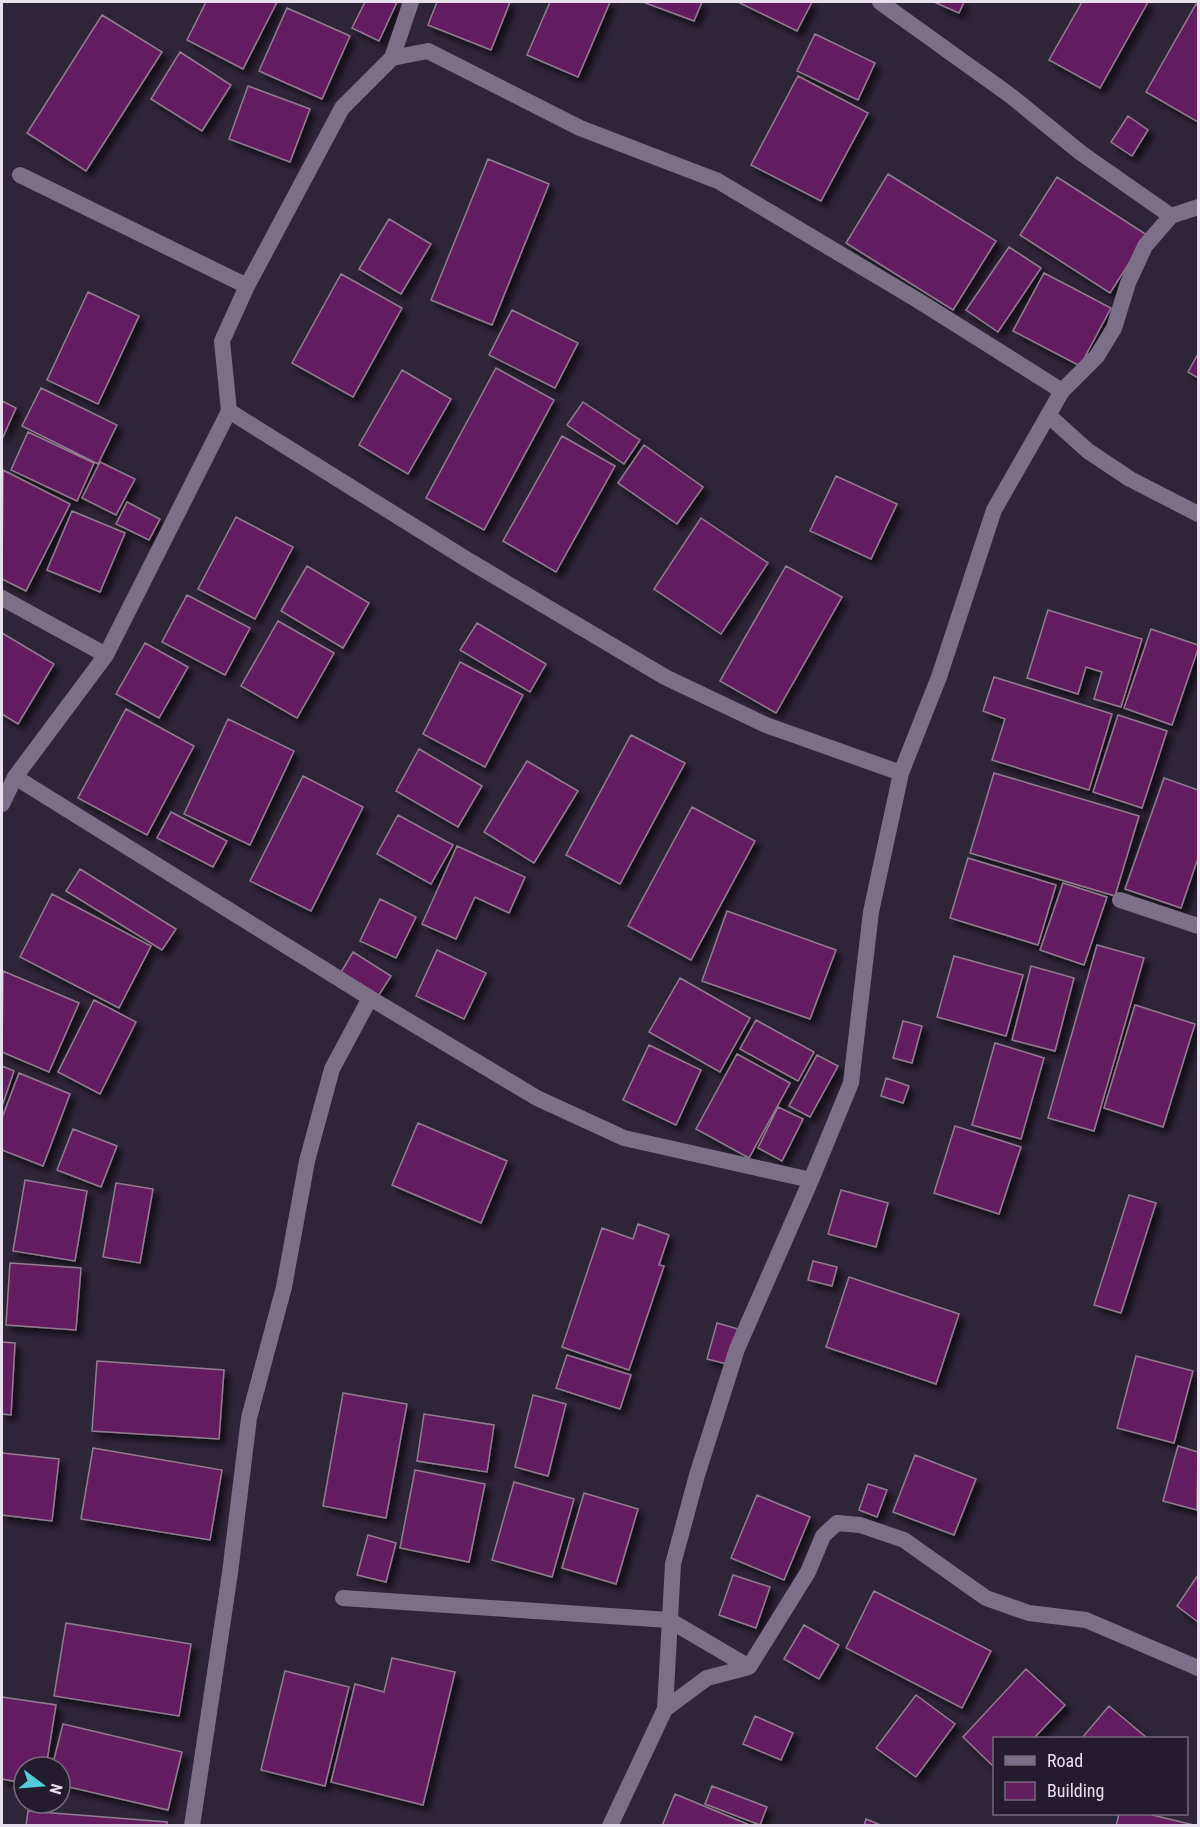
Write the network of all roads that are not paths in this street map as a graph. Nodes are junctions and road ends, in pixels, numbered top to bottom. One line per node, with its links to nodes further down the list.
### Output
1 (411, 2): 3 (street)
2 (880, 2): 6 (street)
3 (392, 58): 7 (street); 8 (street)
4 (20, 175): 7 (street)
5 (1198, 207): 6 (street)
6 (1171, 216): 8 (street)
7 (247, 286): 9 (street)
8 (1062, 391): 10 (street)
9 (229, 411): 13 (street); 14 (street)
10 (1048, 416): 11 (street); 14 (street)
11 (1198, 514)
12 (2, 598): 13 (street)
13 (106, 655): 15 (street)
14 (901, 772): 20 (street)
15 (15, 777): 16 (street); 19 (street)
16 (2, 804)
17 (1120, 900): 18 (street)
18 (1198, 926)
19 (370, 998): 20 (street); 26 (street)
20 (812, 1180): 22 (street)
21 (343, 1598): 22 (street)
22 (669, 1620): 23 (street); 25 (street)
23 (749, 1667): 24 (street); 25 (street)
24 (1198, 1668)
25 (665, 1709): 27 (street)
26 (192, 1826)
27 (610, 1826)

